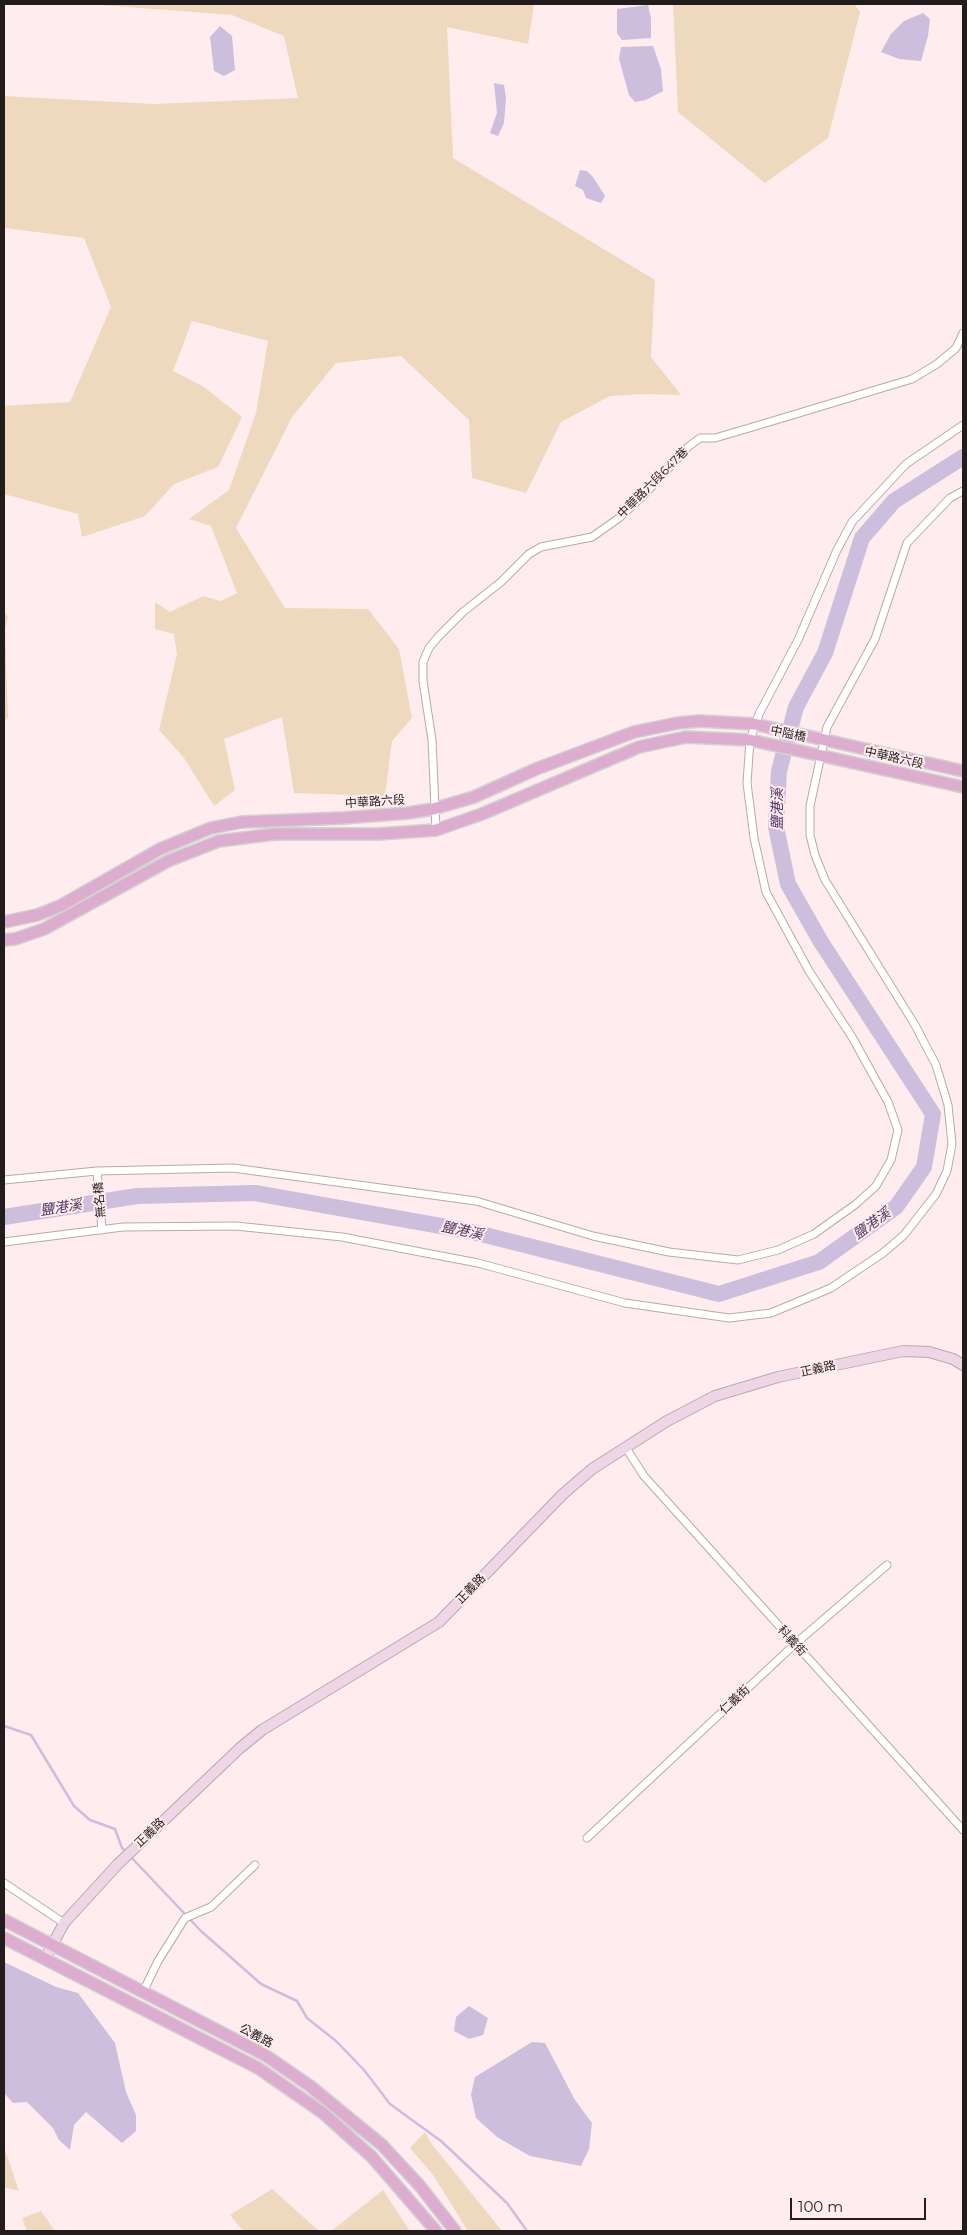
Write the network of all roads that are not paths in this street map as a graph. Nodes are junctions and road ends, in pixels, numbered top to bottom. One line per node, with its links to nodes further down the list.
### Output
1 (963, 333): 10 (street, 中華路六段647巷)
2 (963, 425): 4 (street)
3 (963, 491): 5 (street)
4 (754, 724): 5 (main road, 中隘橋); 6 (street); 10 (main road, 中華路六段)
5 (823, 739): 7 (street); 8 (main road, 中華路六段)
6 (750, 740): 7 (main road, 中隘橋); 11 (main road); 14 (street)
7 (819, 755): 9 (main road, 中華路六段); 16 (street)
8 (963, 771)
9 (963, 787)
10 (434, 809): 11 (street, 中華路六段647巷); 12 (main road, 中華路六段)
11 (436, 830): 13 (main road)
12 (4, 922)
13 (4, 940)
14 (97, 1171): 15 (street); 16 (street, 無名橋)
15 (4, 1180)
16 (102, 1230): 17 (street)
17 (4, 1242)
18 (963, 1365): 19 (street, 正義路)
19 (626, 1448): 21 (street, 科義街); 27 (street, 正義路)
20 (887, 1565): 21 (street, 仁義街)
21 (795, 1644): 22 (street, 科義街); 23 (street, 仁義街)
22 (963, 1830)
23 (587, 1838)
24 (255, 1865): 31 (street)
25 (4, 1883): 27 (street)
26 (4, 1920): 29 (main road, 公義路)
27 (64, 1923): 29 (street, 正義路)
28 (4, 1938): 30 (main road)
29 (51, 1944): 30 (street, 正義路); 31 (main road, 公義路)
30 (45, 1958): 32 (main road)
31 (143, 1992): 33 (main road, 公義路)
32 (436, 2231)
33 (455, 2231)

